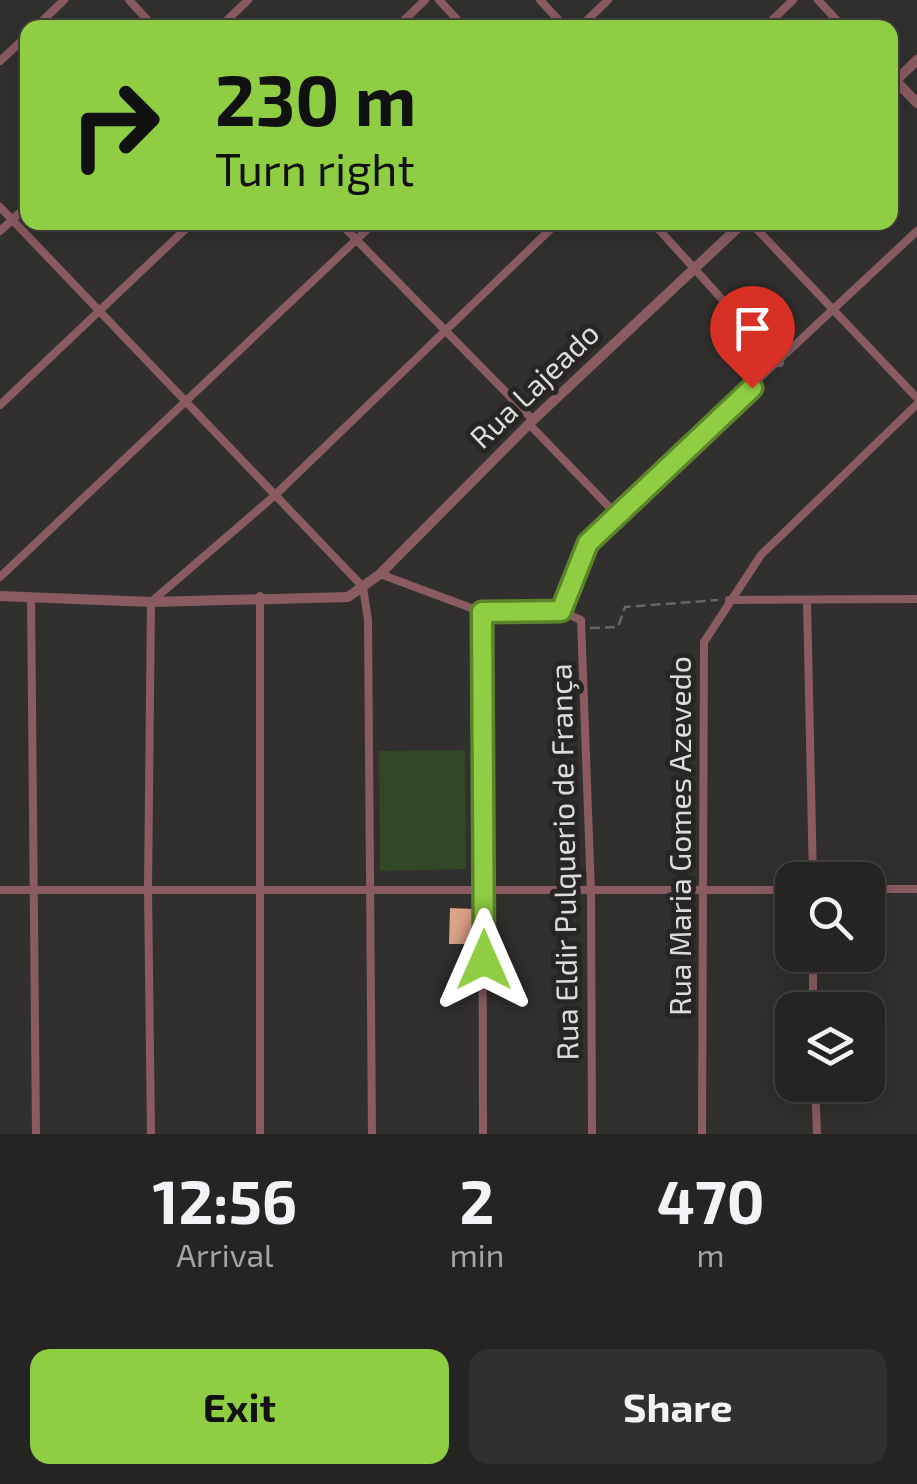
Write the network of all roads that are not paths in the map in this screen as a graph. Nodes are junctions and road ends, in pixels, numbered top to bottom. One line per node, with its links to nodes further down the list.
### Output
1 (64, 0): 10 (street)
2 (129, 0): 11 (street)
3 (248, 0): 12 (street)
4 (425, 0): 13 (street)
5 (439, 0): 14 (street)
6 (540, 0): 15 (street)
7 (608, 0): 16 (street)
8 (793, 0): 17 (street)
9 (818, 0): 18 (street)
10 (43, 20)
11 (148, 20)
12 (227, 20)
13 (404, 20)
14 (458, 20)
15 (559, 20)
16 (587, 20)
17 (772, 20)
18 (837, 20)
19 (20, 42): 20 (street)
20 (0, 61)
21 (898, 87): 22 (street)
22 (917, 104)
23 (0, 207): 25 (street)
24 (20, 213): 25 (street)
25 (12, 220): 26 (street); 36 (street)
26 (20, 228)
27 (21, 230): 40 (street)
28 (185, 230): 40 (street)
29 (346, 230): 37 (street)
30 (367, 230): 37 (street)
31 (550, 230): 41 (street)
32 (659, 230): 38 (street)
33 (738, 230): 38 (street, Rua Lajeado)
34 (755, 230): 39 (street)
35 (917, 230): 39 (street)
36 (0, 231)
37 (356, 241): 41 (street); 44 (street)
38 (695, 268): 42 (street); 47 (street, Rua Lajeado)
39 (836, 310): 42 (street); 43 (street)
40 (100, 313): 44 (street); 45 (street)
41 (444, 330): 47 (street); 49 (street)
42 (780, 363): 50 (street)
43 (917, 401): 46 (street, Rua Maria Gomes Azevedo)
44 (186, 404): 49 (street); 52 (street)
45 (0, 405)
46 (906, 414): 48 (street); 58 (street, Rua Maria Gomes Azevedo)
47 (531, 422): 50 (street); 51 (street, Rua Lajeado)
48 (917, 424)
49 (273, 497): 53 (street); 60 (street)
50 (615, 513): 61 (street)
51 (380, 574): 53 (street, Rua Lajeado); 62 (street)
52 (0, 577)
53 (363, 587): 55 (street); 71 (street)
54 (0, 596): 56 (street)
55 (260, 596): 60 (street); 64 (street)
56 (31, 597): 60 (street); 68 (street)
57 (917, 599): 59 (street)
58 (730, 600): 59 (street); 73 (street, Rua Maria Gomes Azevedo)
59 (807, 600): 63 (street)
60 (151, 602): 69 (street)
61 (561, 611): 62 (street); 74 (street, Rua Eldir Pulquerio de França)
62 (482, 612): 72 (street)
63 (812, 862)
64 (258, 888): 69 (street); 71 (street); 78 (street)
65 (885, 889): 66 (street)
66 (917, 889)
67 (0, 890): 68 (street)
68 (36, 890): 69 (street); 76 (street)
69 (148, 890): 77 (street)
70 (775, 890): 73 (street)
71 (370, 891): 72 (street); 79 (street)
72 (484, 891): 74 (street); 80 (street)
73 (702, 891): 74 (street); 82 (street, Rua Maria Gomes Azevedo)
74 (591, 893): 81 (street, Rua Eldir Pulquerio de França)
75 (816, 1102): 83 (street)
76 (36, 1134)
77 (151, 1134)
78 (260, 1134)
79 (372, 1134)
80 (483, 1134)
81 (592, 1134)
82 (702, 1134)
83 (817, 1134)

